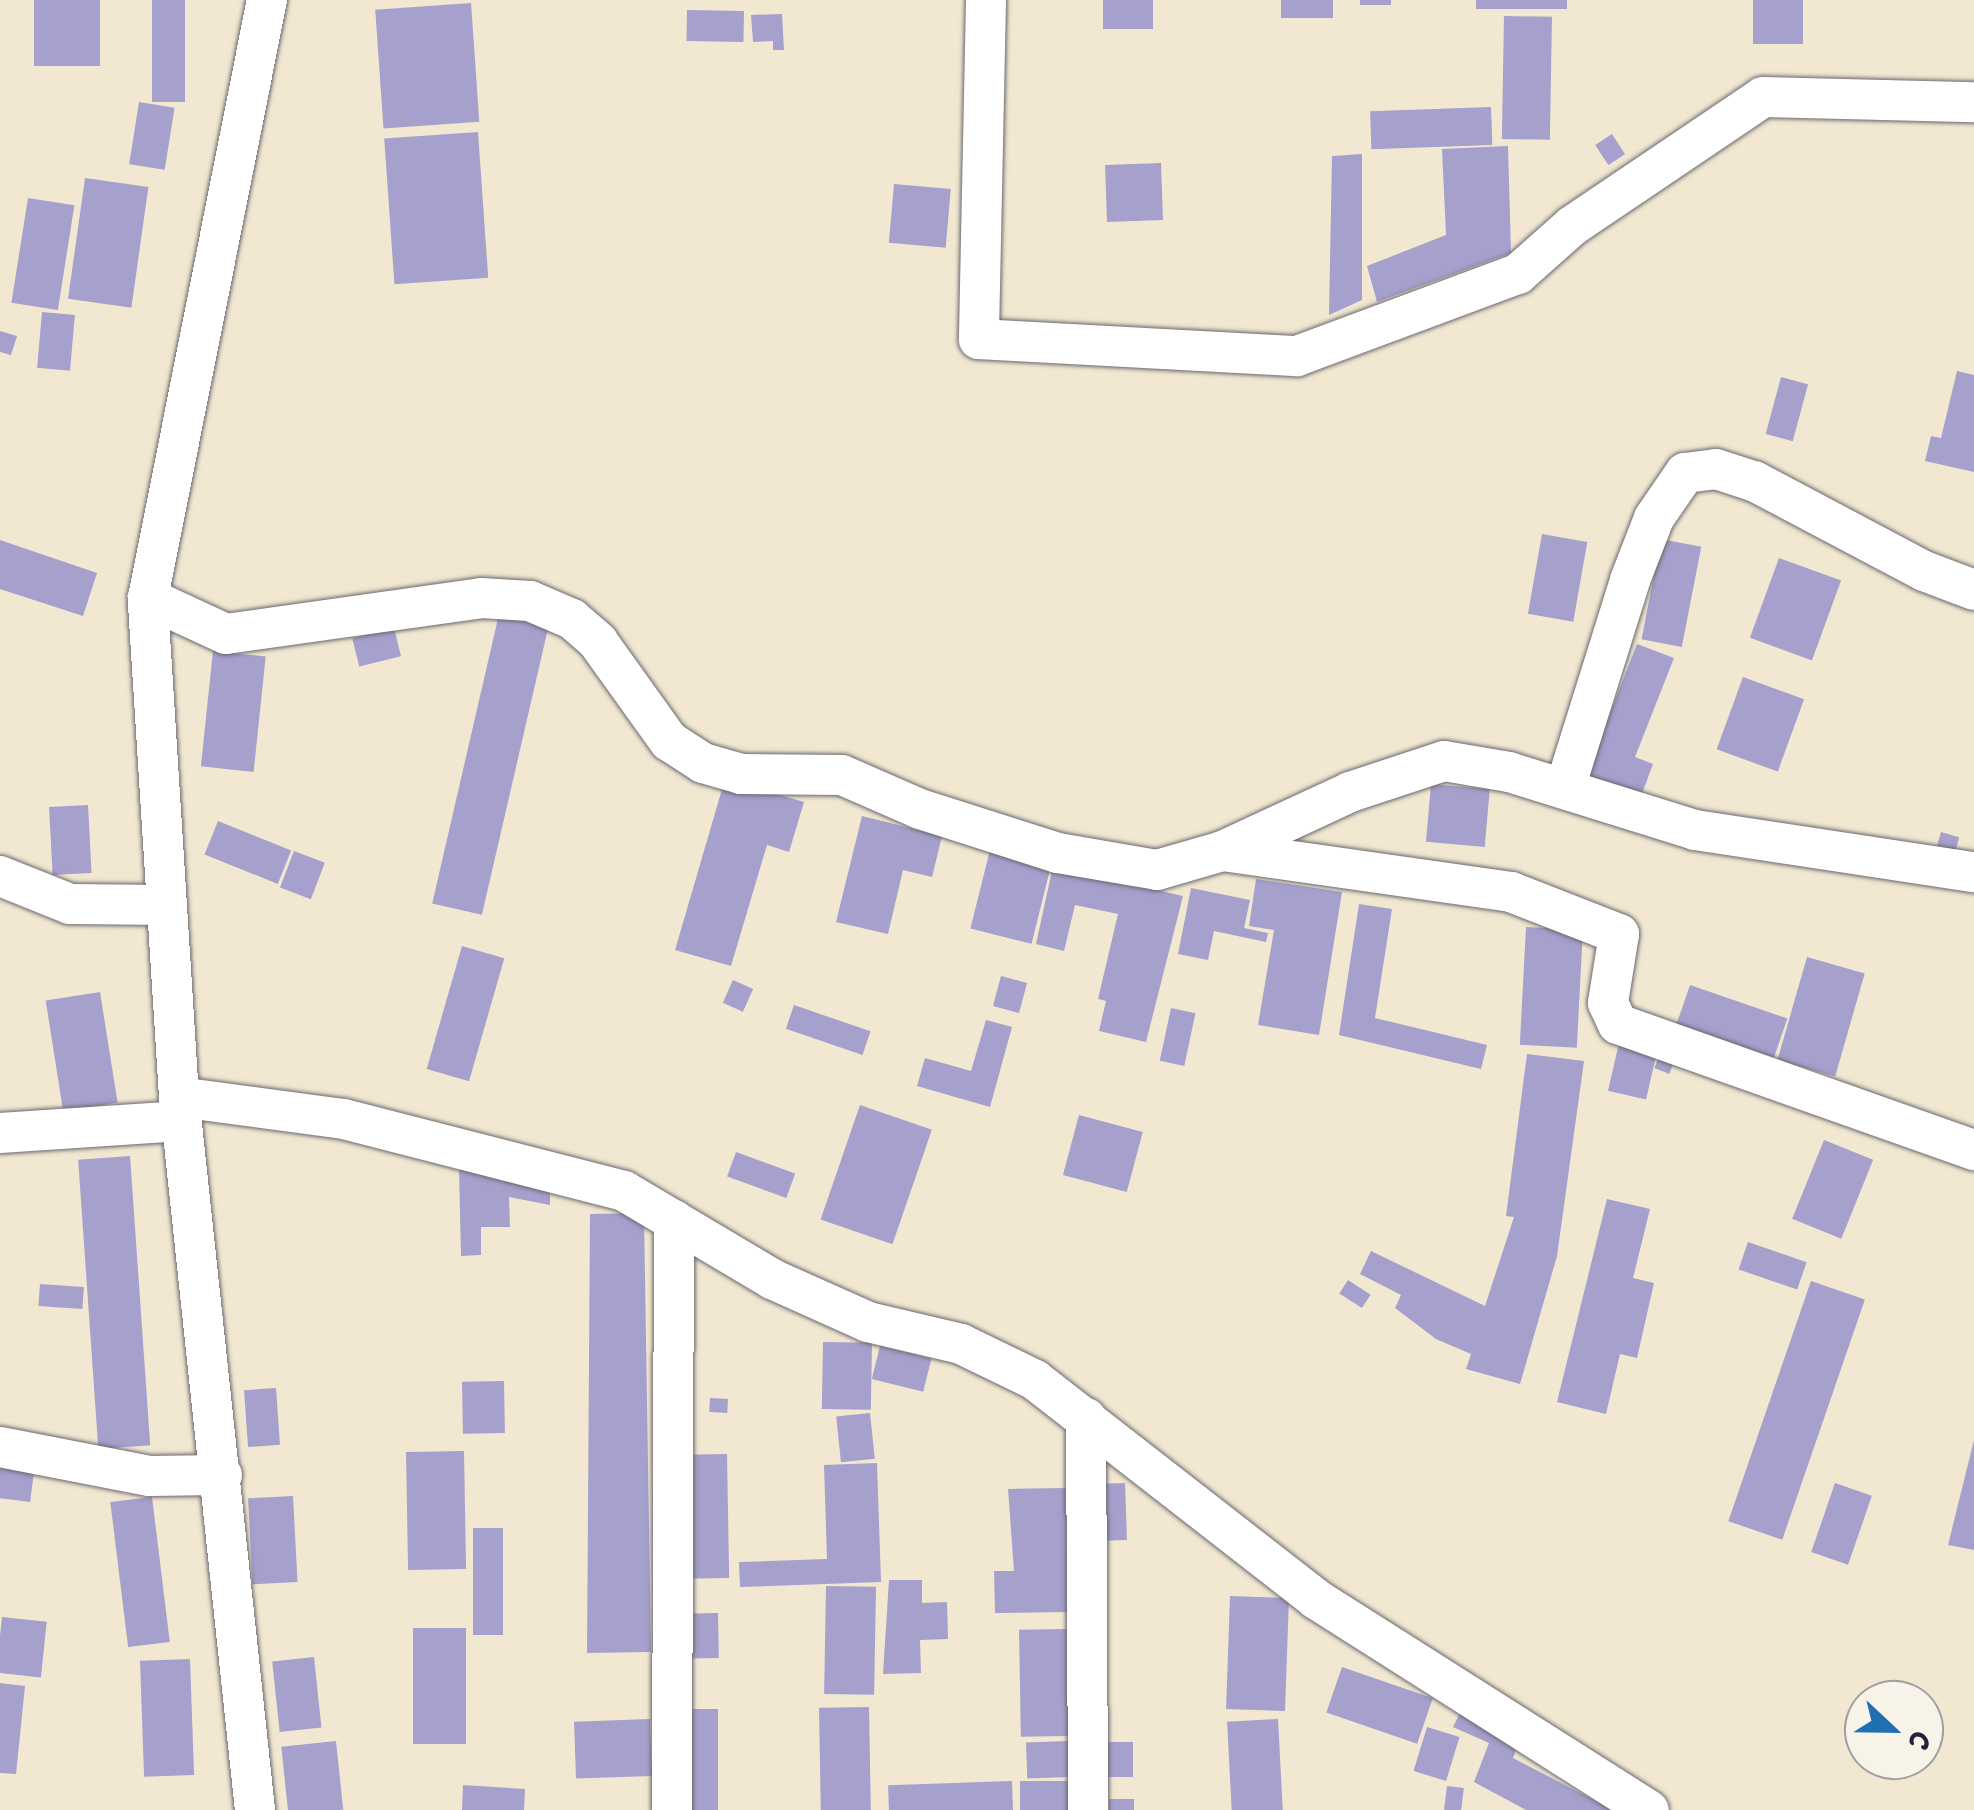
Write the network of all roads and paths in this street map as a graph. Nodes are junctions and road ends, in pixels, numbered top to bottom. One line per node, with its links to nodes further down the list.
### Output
1 (266, 0): 5 (street)
2 (986, 0): 3 (street)
3 (1974, 102)
4 (1974, 590): 6 (street)
5 (148, 598): 7 (street); 10 (street)
6 (1566, 788): 7 (street); 8 (street)
7 (1223, 851): 13 (street)
8 (1974, 872)
9 (0, 876): 10 (street)
10 (167, 905): 11 (street)
11 (180, 1109): 12 (street); 14 (street); 17 (street)
12 (0, 1132)
13 (1974, 1150)
14 (674, 1220): 15 (street); 19 (street)
15 (1086, 1418): 20 (street); 21 (street)
16 (0, 1447): 17 (street)
17 (222, 1475): 18 (street)
18 (256, 1810)
19 (672, 1810)
20 (1088, 1810)
21 (1649, 1810)

